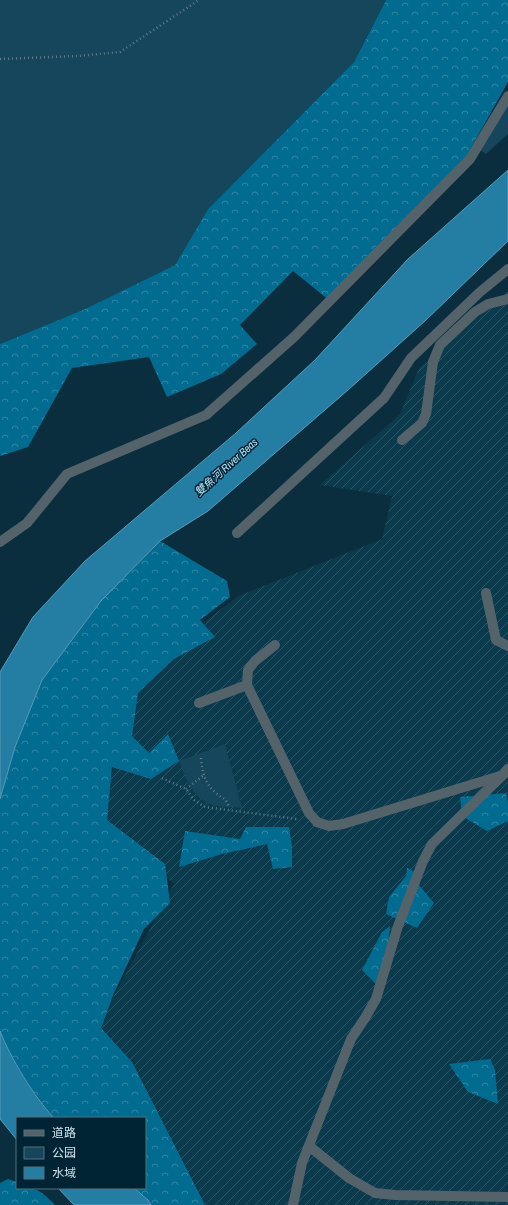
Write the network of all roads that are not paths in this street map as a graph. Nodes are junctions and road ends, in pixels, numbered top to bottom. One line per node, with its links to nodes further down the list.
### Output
1 (508, 96): 6 (street)
2 (508, 269): 5 (street)
3 (508, 299): 4 (street)
4 (402, 440)
5 (237, 533)
6 (0, 542)
7 (486, 593): 9 (street)
8 (275, 645): 10 (street)
9 (508, 646)
10 (247, 685): 11 (street); 12 (street)
11 (199, 703)
12 (506, 772): 13 (street)
13 (309, 1146): 14 (street); 15 (street)
14 (508, 1197)
15 (293, 1205)

